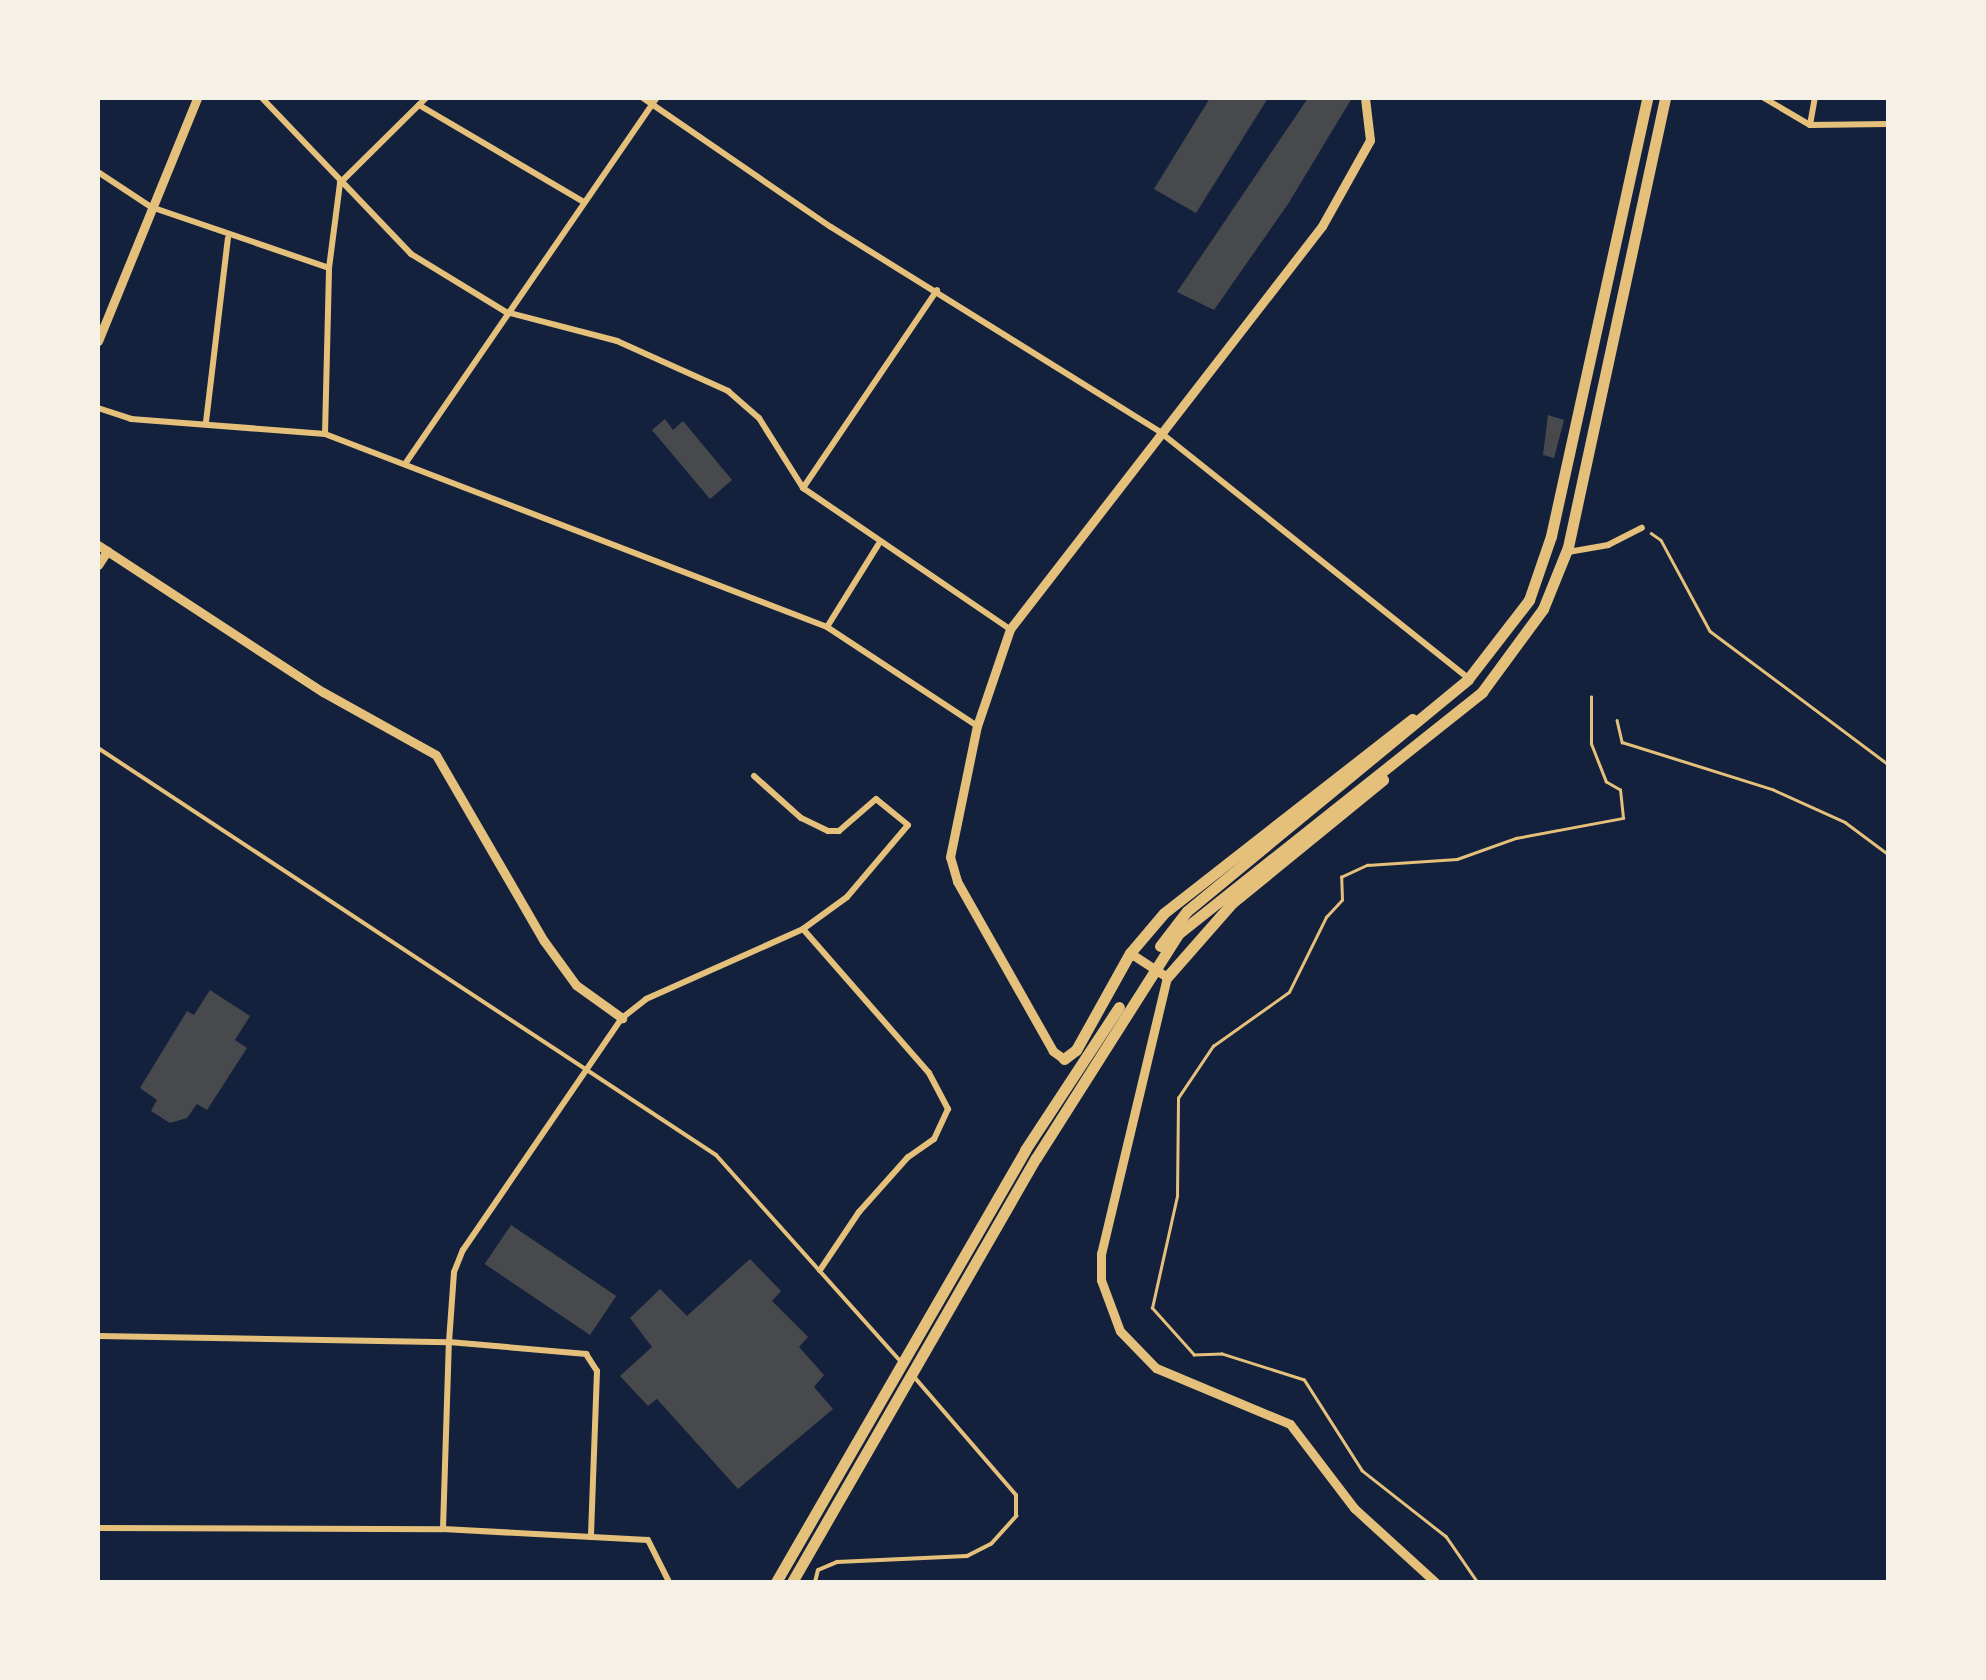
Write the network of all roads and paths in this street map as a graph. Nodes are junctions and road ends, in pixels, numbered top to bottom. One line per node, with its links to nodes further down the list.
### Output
1 (197, 98): 17 (street)
2 (426, 98): 11 (street)
3 (643, 98): 10 (street)
4 (1365, 98): 25 (street)
5 (1648, 98): 36 (highway)
6 (1665, 98): 32 (highway)
7 (1764, 98): 13 (street)
8 (1815, 98): 13 (street)
9 (266, 99): 15 (street)
10 (654, 100): 16 (street); 20 (street)
11 (420, 105): 15 (street); 16 (street)
12 (1888, 124): 13 (street)
13 (1810, 125)
14 (98, 172): 17 (street)
15 (340, 183): 19 (street); 21 (street)
16 (584, 202): 21 (street)
17 (151, 207): 18 (street); 22 (street)
18 (228, 238): 19 (street); 24 (street)
19 (329, 268): 26 (street)
20 (937, 290): 25 (street); 28 (street)
21 (506, 312): 27 (street); 28 (street)
22 (98, 341)
23 (98, 408): 24 (street)
24 (206, 422): 26 (street)
25 (1160, 432): 35 (street); 36 (street)
26 (325, 434): 27 (street)
27 (405, 464): 34 (street)
28 (803, 488): 30 (street)
29 (1642, 528): 32 (street); 43 (path)
30 (878, 545): 34 (street); 35 (street)
31 (102, 548): 33 (street); 49 (street)
32 (1566, 552): 39 (highway)
33 (98, 564)
34 (827, 627): 41 (street)
35 (1010, 629): 41 (street)
36 (1468, 679): 37 (highway)
37 (1450, 696): 47 (highway); 52 (highway)
38 (1591, 697): 64 (path)
39 (1459, 710): 48 (highway); 52 (highway)
40 (1617, 720): 45 (path)
41 (977, 726): 50 (street)
42 (98, 748): 51 (lane)
43 (1888, 764)
44 (754, 776): 46 (street)
45 (1888, 854)
46 (803, 929): 49 (street); 53 (street)
47 (1130, 953): 48 (street); 50 (highway)
48 (1166, 977): 63 (street)
49 (622, 1018): 51 (street)
50 (1064, 1058)
51 (587, 1072): 53 (lane); 55 (street)
52 (1030, 1154): 60 (highway); 61 (highway)
53 (820, 1270): 62 (lane)
54 (98, 1336): 55 (street)
55 (448, 1342): 57 (street); 58 (street)
56 (98, 1528): 57 (street)
57 (443, 1528): 58 (street)
58 (590, 1537): 59 (street)
59 (668, 1582)
60 (776, 1582)
61 (792, 1582)
62 (815, 1582)
63 (1435, 1582)
64 (1477, 1582)

